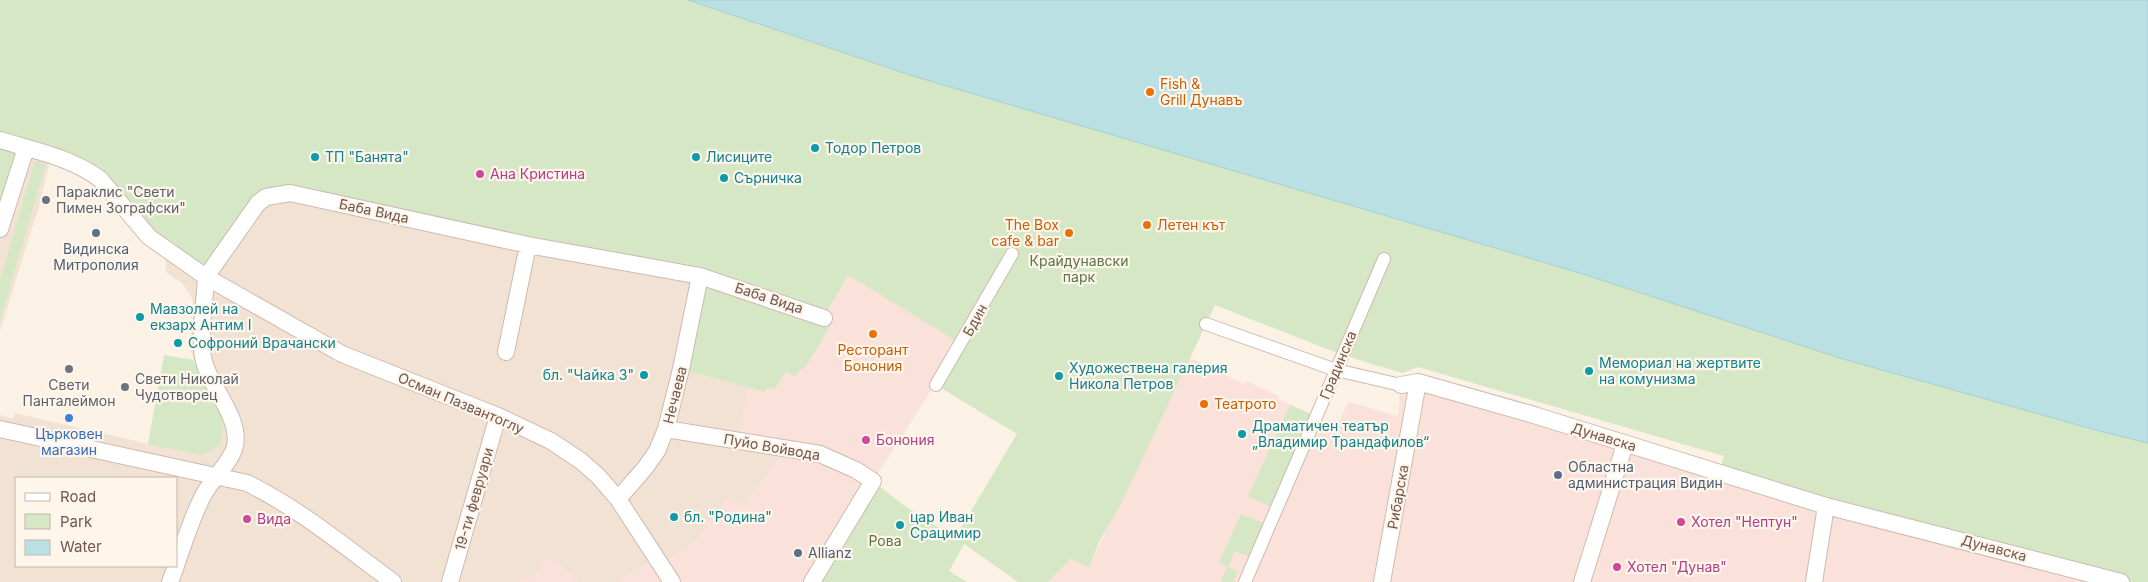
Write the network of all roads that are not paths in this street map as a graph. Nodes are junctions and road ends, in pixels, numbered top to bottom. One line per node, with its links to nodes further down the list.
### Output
1 (0, 140): 2 (street)
2 (26, 148): 3 (street); 8 (street)
3 (0, 229)
4 (528, 245): 7 (street, Баба Вида); 8 (street, Баба Вида); 11 (street)
5 (1012, 254): 14 (street, Бдин)
6 (1384, 259): 12 (street, Градинска)
7 (700, 276): 9 (street, Баба Вида); 18 (street, Нечаева)
8 (206, 277): 16 (street, Осман Пазвантоглу); 20 (street)
9 (824, 318)
10 (1206, 324): 12 (street, Дунавска)
11 (506, 352)
12 (1336, 370): 15 (street, Дунавска); 30 (street, Градинска)
13 (1418, 382): 15 (street, Дунавска); 19 (street, Дунавска); 31 (street, Рибарска)
14 (936, 385)
15 (1401, 385)
16 (498, 416): 21 (street, Осман Пазвантоглу); 27 (street, 19-ти февруари)
17 (0, 429): 20 (street)
18 (666, 429): 21 (street, Нечаева); 29 (street, Пуйо Войвода)
19 (1625, 444): 22 (street, Дунавска); 32 (street)
20 (215, 477): 23 (street); 26 (street)
21 (618, 499): 28 (street, Осман Пазвантоглу)
22 (1826, 506): 33 (street); 34 (street, Дунавска)
23 (178, 559)
24 (175, 567): 25 (street)
25 (170, 582)
26 (393, 582)
27 (450, 582)
28 (672, 582)
29 (812, 582)
30 (1245, 582)
31 (1382, 582)
32 (1582, 582)
33 (1814, 582)
34 (2121, 582)

